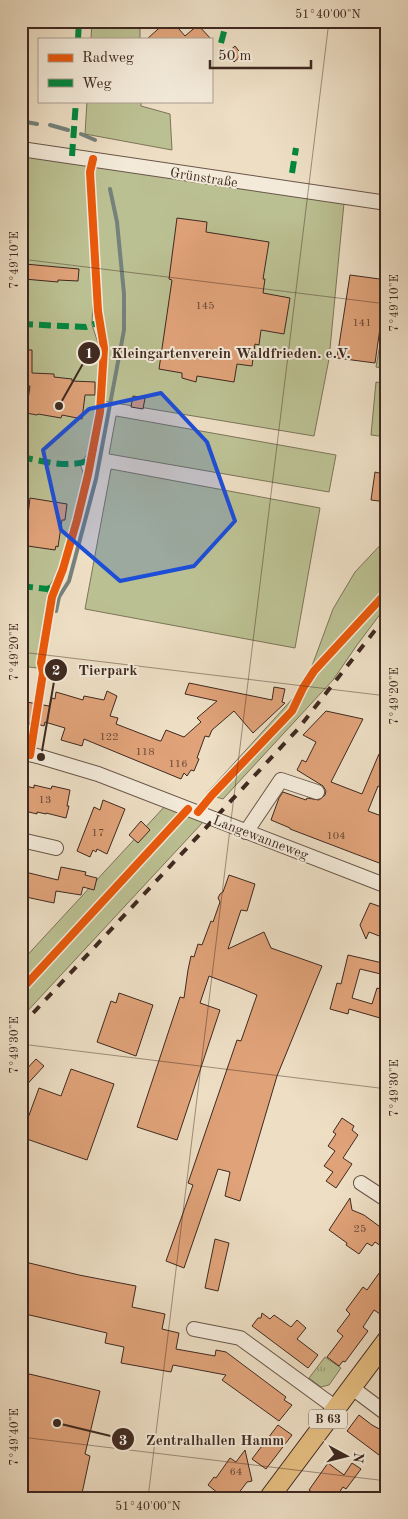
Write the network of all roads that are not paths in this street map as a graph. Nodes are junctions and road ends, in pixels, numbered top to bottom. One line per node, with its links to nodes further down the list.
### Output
1 (21, 149): 2 (street, Grünstraße)
2 (387, 203)
3 (21, 752): 5 (street, Langewanneweg)
4 (317, 792): 5 (street)
5 (246, 832): 8 (street, Langewanneweg)
6 (21, 840): 7 (street)
7 (56, 848)
8 (387, 886)
9 (361, 1183): 10 (street)
10 (387, 1200)
11 (194, 1329): 14 (street)
12 (387, 1340): 13 (main road, B 63)
13 (351, 1387): 14 (main road, B 63); 15 (street)
14 (336, 1408): 16 (main road, B 63)
15 (387, 1414)
16 (270, 1498)

